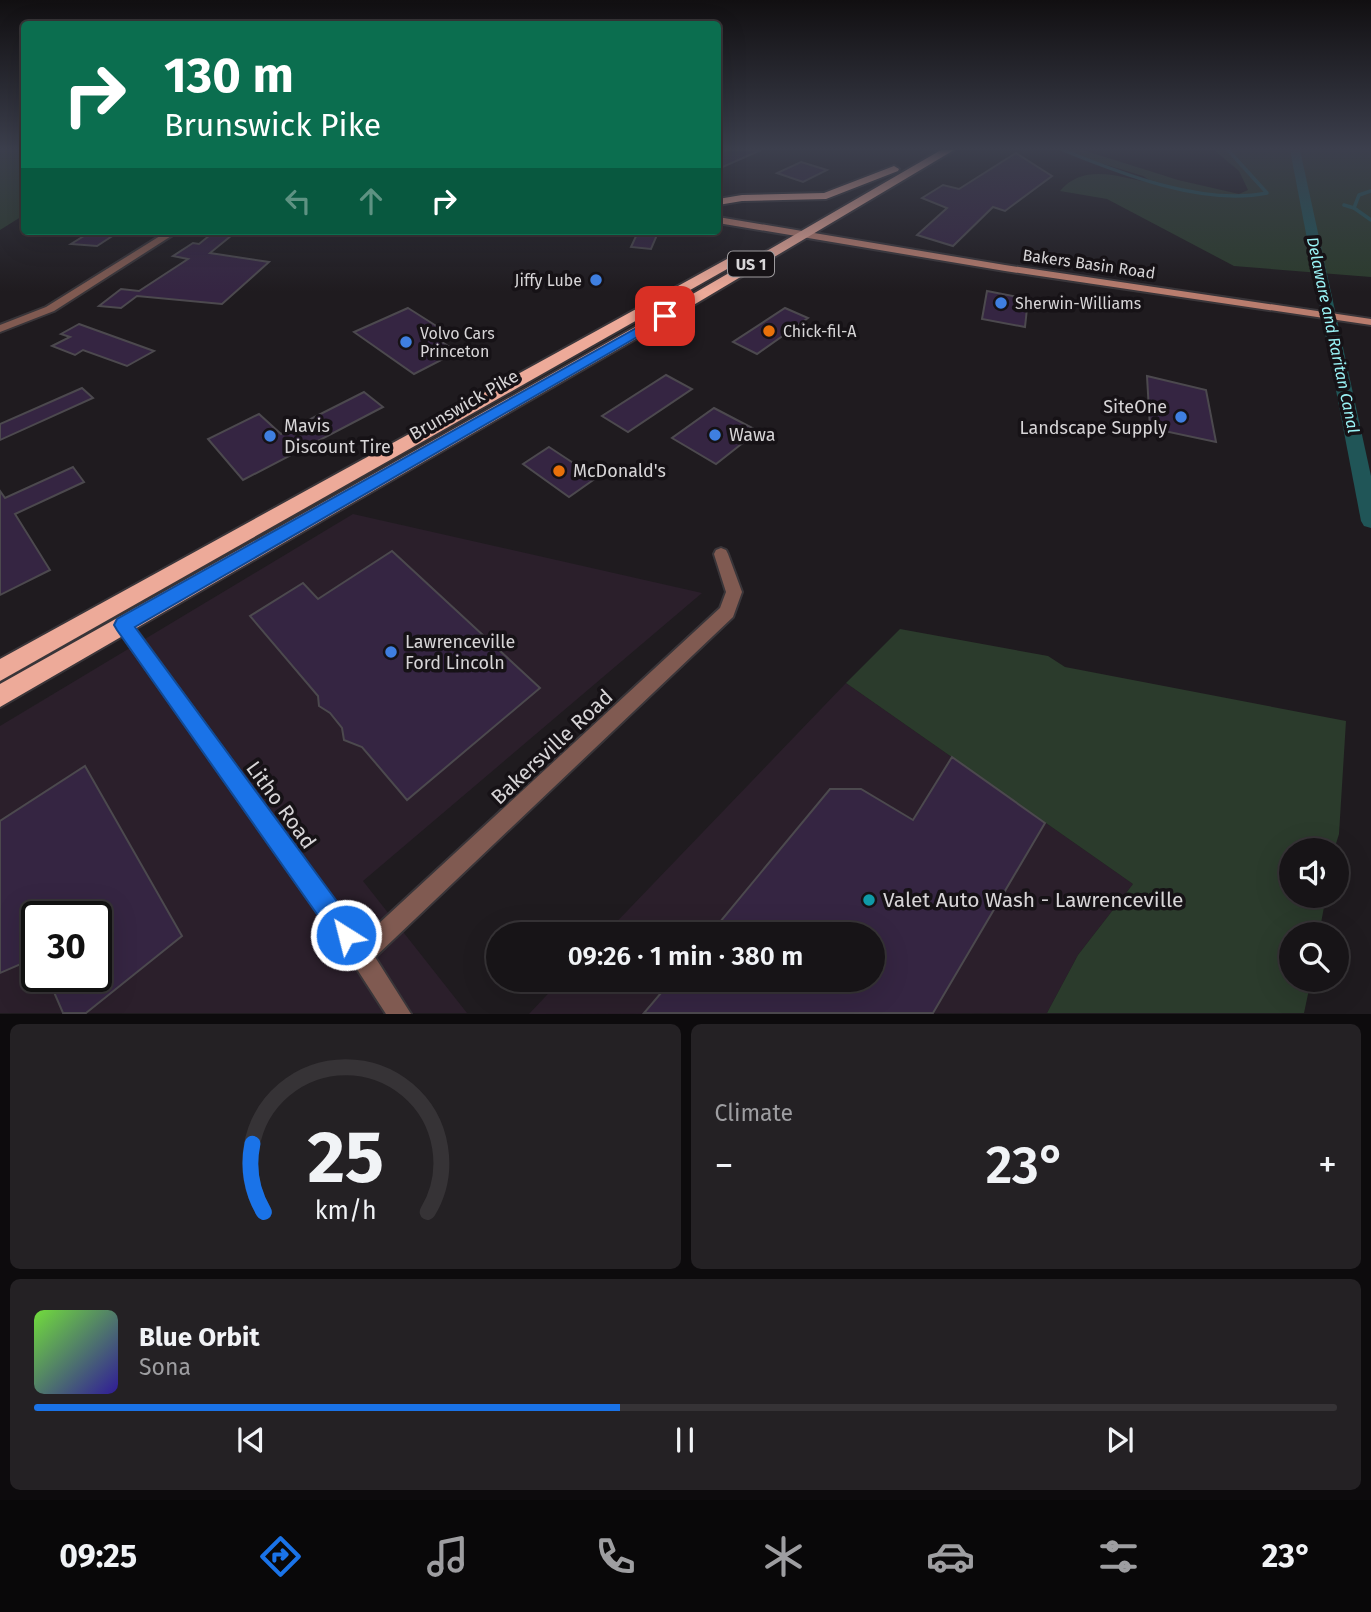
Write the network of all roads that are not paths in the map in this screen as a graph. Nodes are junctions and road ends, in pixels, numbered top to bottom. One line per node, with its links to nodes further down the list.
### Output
1 (766, 197): 4 (highway)
2 (849, 197): 6 (highway, Brunswick Pike / US 1)
3 (860, 197): 6 (highway, Brunswick Pike / US 1)
4 (721, 201)
5 (721, 220): 6 (main road, Bakers Basin Road)
6 (794, 232): 8 (main road, Bakers Basin Road); 11 (highway, Brunswick Pike / US 1); 12 (highway, Brunswick Pike / US 1)
7 (168, 235): 9 (street)
8 (1371, 322)
9 (0, 329)
10 (721, 554): 14 (street, Bakersville Road)
11 (123, 625): 13 (highway, Brunswick Pike / US 1); 14 (street, Litho Road)
12 (0, 671)
13 (0, 696)
14 (361, 955): 15 (street, Litho Road)
15 (400, 1013)

